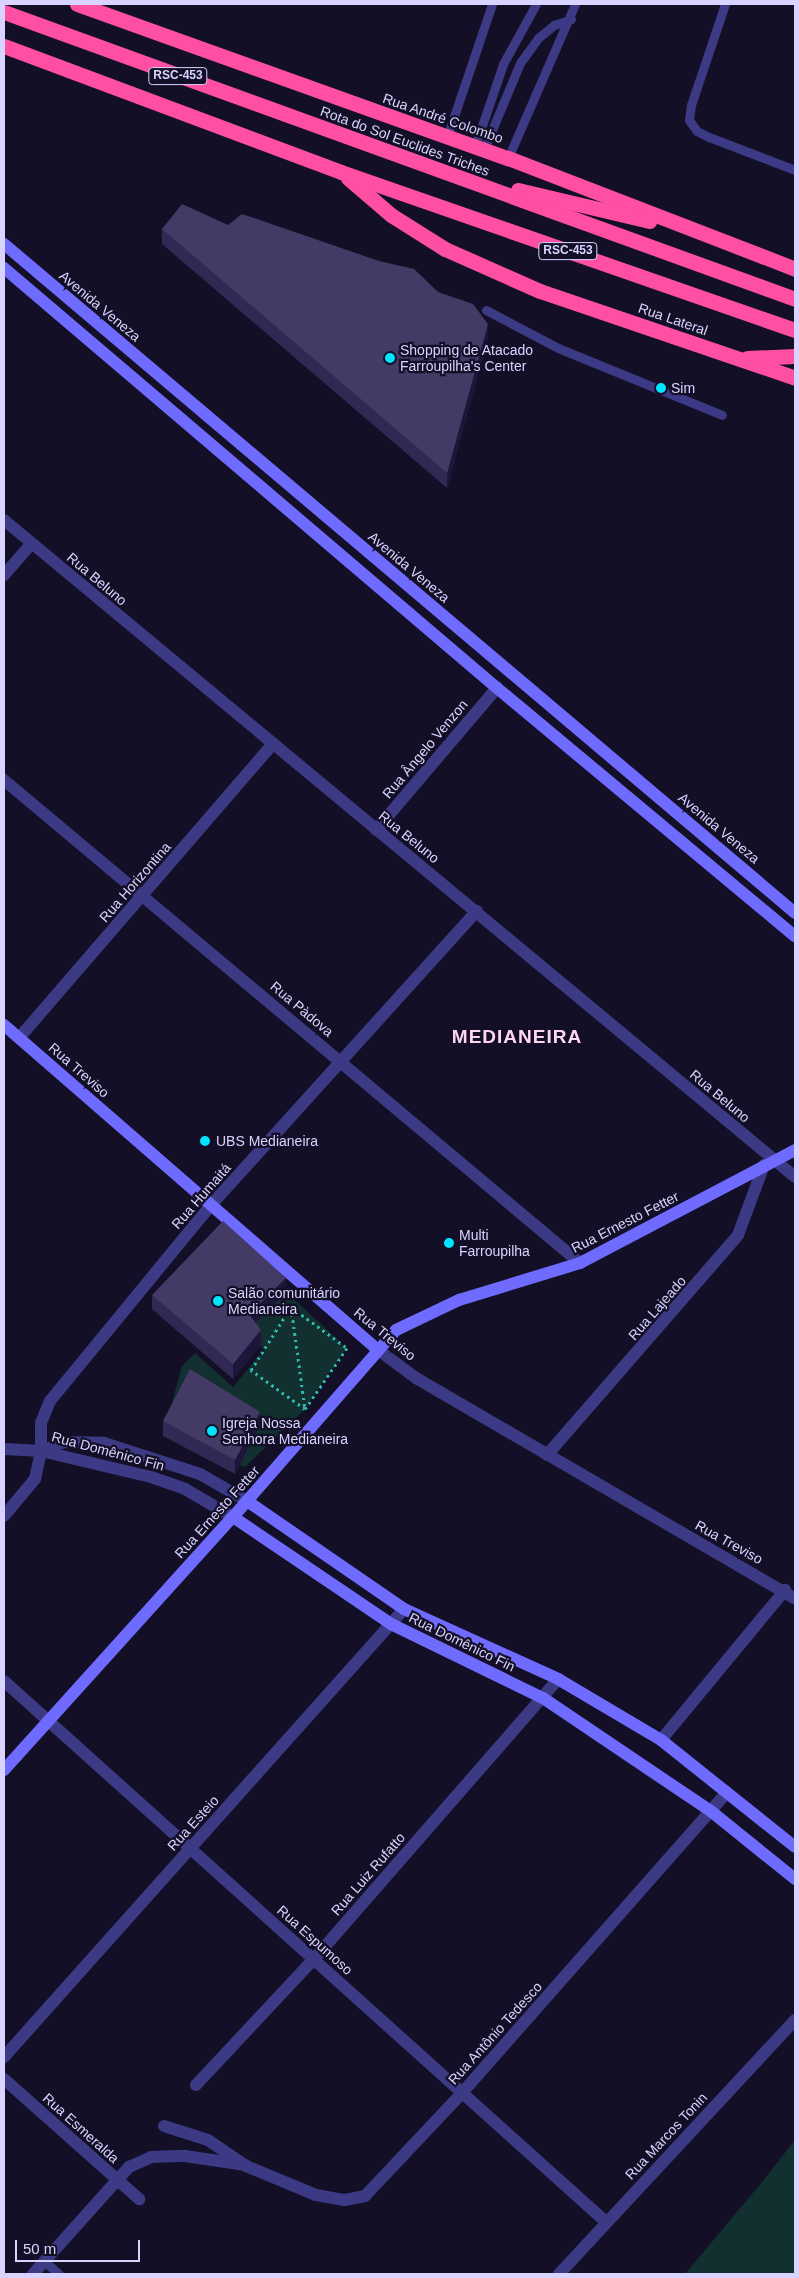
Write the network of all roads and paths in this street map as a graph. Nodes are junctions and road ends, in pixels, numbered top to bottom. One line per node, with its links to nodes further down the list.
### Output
1 (77, 4): 9 (highway, Rua André Colombo)
2 (492, 4): 9 (lane)
3 (536, 4): 10 (lane)
4 (576, 4): 7 (lane)
5 (725, 4): 12 (lane)
6 (4, 12): 14 (highway, Rota do Sol Euclides Triches / RSC-453)
7 (571, 19): 10 (lane); 11 (lane)
8 (4, 46): 13 (highway, RSC-453)
9 (447, 137): 10 (highway, Rua André Colombo)
10 (480, 148): 11 (highway, Rua André Colombo)
11 (508, 158): 15 (highway, Rua André Colombo)
12 (795, 170)
13 (341, 172): 21 (highway, RSC-453); 25 (highway, Rua Lateral)
14 (457, 177): 15 (highway); 19 (highway, Rota do Sol Euclides Triches / RSC-453)
15 (702, 234): 18 (highway, Rua André Colombo)
16 (4, 244): 22 (main road, Avenida Veneza)
17 (4, 268): 23 (main road)
18 (795, 269)
19 (795, 299)
20 (486, 310): 27 (lane)
21 (795, 330)
22 (110, 334): 23 (main road); 28 (main road, Avenida Veneza)
23 (99, 350): 29 (main road)
24 (795, 356): 25 (highway)
25 (738, 358): 26 (highway, Rua Lateral)
26 (795, 378)
27 (722, 416)
28 (235, 440): 29 (main road); 32 (main road, Avenida Veneza)
29 (223, 454): 33 (main road)
30 (4, 520): 31 (street, Rua Beluno)
31 (31, 544): 34 (street); 38 (street, Rua Beluno)
32 (359, 544): 33 (main road); 35 (main road, Avenida Veneza)
33 (346, 560): 36 (main road)
34 (4, 575)
35 (435, 608): 36 (main road); 43 (main road, Avenida Veneza)
36 (422, 624): 37 (main road)
37 (497, 688): 40 (street, Rua Ângelo Venzon); 44 (main road)
38 (272, 744): 40 (street, Rua Beluno); 41 (street, Rua Horizontina)
39 (4, 780): 41 (street, Rua Pàdova)
40 (376, 830): 42 (street, Rua Beluno)
41 (144, 896): 46 (street, Rua Horizontina); 47 (street, Rua Pàdova)
42 (476, 911): 47 (street, Rua Humaitá); 49 (street, Rua Beluno)
43 (795, 913)
44 (795, 936)
45 (4, 1025): 46 (main road, Rua Treviso)
46 (19, 1038): 51 (main road, Rua Treviso)
47 (340, 1060): 51 (street, Rua Humaitá); 52 (street, Rua Pàdova)
48 (795, 1150): 49 (main road, Rua Ernesto Fetter)
49 (769, 1163): 50 (street, Rua Beluno); 52 (main road, Rua Ernesto Fetter); 58 (street, Rua Lajeado)
50 (795, 1177)
51 (212, 1204): 54 (main road, Rua Treviso); 57 (street, Rua Humaitá)
52 (580, 1263): 54 (main road, Rua Ernesto Fetter)
53 (291, 1307): 55 (path); 55 (path); 55 (path)
54 (376, 1350): 58 (street, Rua Treviso); 59 (main road, Rua Ernesto Fetter)
55 (305, 1409)
56 (4, 1449): 57 (street)
57 (41, 1451): 59 (street, Rua Domênico Fin); 60 (street, Rua Humaitá); 61 (street, Rua Domênico Fin)
58 (547, 1455): 62 (street, Rua Treviso)
59 (247, 1501): 61 (main road, Rua Ernesto Fetter); 63 (main road, Rua Domênico Fin)
60 (4, 1516)
61 (233, 1517): 64 (main road, Rua Domênico Fin); 68 (main road, Rua Ernesto Fetter)
62 (790, 1595): 69 (street)
63 (404, 1609): 64 (street, Rua Esteio); 65 (main road, Rua Domênico Fin)
64 (391, 1624): 67 (main road, Rua Domênico Fin); 73 (street, Rua Esteio)
65 (558, 1679): 67 (street, Rua Luiz Rufatto); 69 (main road, Rua Domênico Fin)
66 (4, 1681): 68 (street, Rua Espumoso)
67 (543, 1698): 72 (main road, Rua Domênico Fin); 76 (street, Rua Luiz Rufatto)
68 (48, 1720): 70 (main road, Rua Ernesto Fetter); 73 (street, Rua Espumoso)
69 (661, 1740): 71 (main road, Rua Domênico Fin)
70 (4, 1770)
71 (727, 1792): 72 (street, Rua Antônio Tedesco); 74 (main road, Rua Domênico Fin)
72 (712, 1812): 75 (main road, Rua Domênico Fin); 81 (street, Rua Antônio Tedesco)
73 (191, 1848): 76 (street, Rua Espumoso); 78 (street, Rua Esteio)
74 (795, 1848)
75 (795, 1879)
76 (314, 1959): 80 (street, Rua Luiz Rufatto); 81 (street, Rua Espumoso)
77 (795, 2020): 86 (street, Rua Marcos Tonin)
78 (4, 2057)
79 (4, 2079): 84 (street, Rua Esmeralda)
80 (196, 2085)
81 (461, 2094): 83 (street, Rua Antônio Tedesco); 86 (street, Rua Espumoso)
82 (164, 2126): 83 (street, Rua Antônio Tedesco)
83 (246, 2166): 84 (street, Rua Antônio Tedesco)
84 (115, 2179): 85 (street, Rua Esmeralda); 87 (street)
85 (139, 2199)
86 (606, 2222): 90 (street, Rua Marcos Tonin)
87 (44, 2262): 88 (street); 89 (lane)
88 (33, 2274)
89 (58, 2274)
90 (559, 2274)

